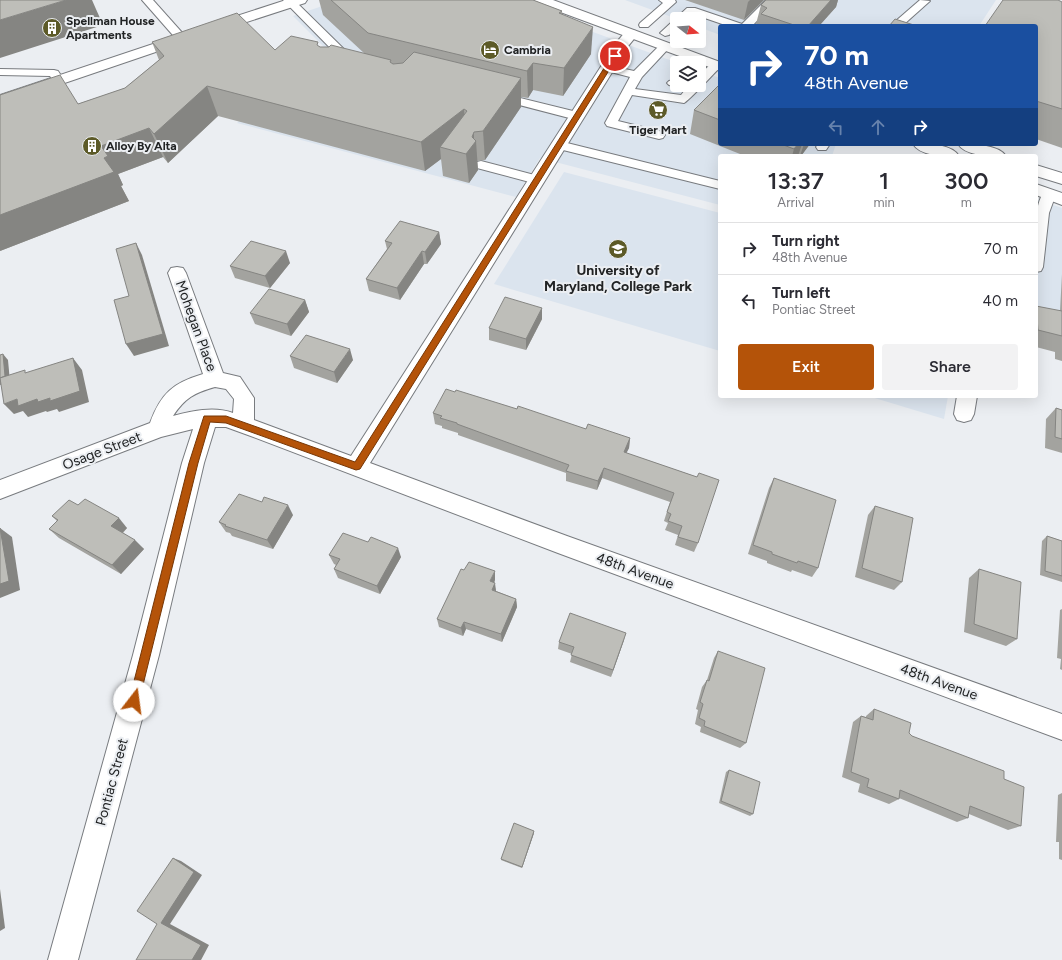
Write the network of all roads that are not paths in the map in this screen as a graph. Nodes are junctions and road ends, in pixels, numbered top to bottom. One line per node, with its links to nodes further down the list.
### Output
1 (148, 0): 13 (lane)
2 (541, 0): 12 (street)
3 (576, 0): 12 (street)
4 (664, 0): 12 (lane)
5 (772, 0): 10 (lane)
6 (293, 1): 13 (street); 16 (lane)
7 (925, 1): 11 (lane)
8 (706, 15): 9 (lane)
9 (733, 24)
10 (748, 24)
11 (897, 24)
12 (638, 29): 14 (street); 20 (street)
13 (182, 39): 25 (street)
14 (669, 39): 18 (street); 23 (lane)
15 (698, 48): 18 (street)
16 (346, 58): 17 (lane); 19 (lane)
17 (363, 62)
18 (718, 62): 21 (lane)
19 (336, 68)
20 (607, 68): 23 (lane); 30 (street)
21 (706, 70)
22 (0, 72): 25 (lane)
23 (637, 75): 24 (lane); 26 (lane)
24 (650, 78)
25 (58, 80): 29 (street)
26 (628, 91): 27 (lane); 31 (lane)
27 (685, 92)
28 (488, 94): 30 (lane)
29 (0, 100)
30 (577, 116): 32 (street)
31 (659, 135)
32 (559, 145): 40 (street); 41 (lane)
33 (926, 146): 35 (street)
34 (971, 146): 36 (street)
35 (946, 154)
36 (993, 154)
37 (481, 165): 40 (lane)
38 (1038, 171): 39 (street)
39 (1062, 179)
40 (537, 180): 49 (street)
41 (718, 185)
42 (1049, 194): 43 (lane)
43 (1038, 249)
44 (178, 273): 45 (street, Mohegan Place)
45 (215, 379): 47 (street, Mohegan Place); 48 (street, Mohegan Place)
46 (207, 418): 47 (street, 48th Avenue); 48 (street, Osage Street); 52 (street, Pontiac Street)
47 (243, 425): 49 (street, 48th Avenue)
48 (158, 430): 50 (street, Osage Street)
49 (356, 466): 51 (street, 48th Avenue)
50 (0, 490)
51 (1062, 727)
52 (64, 960)

